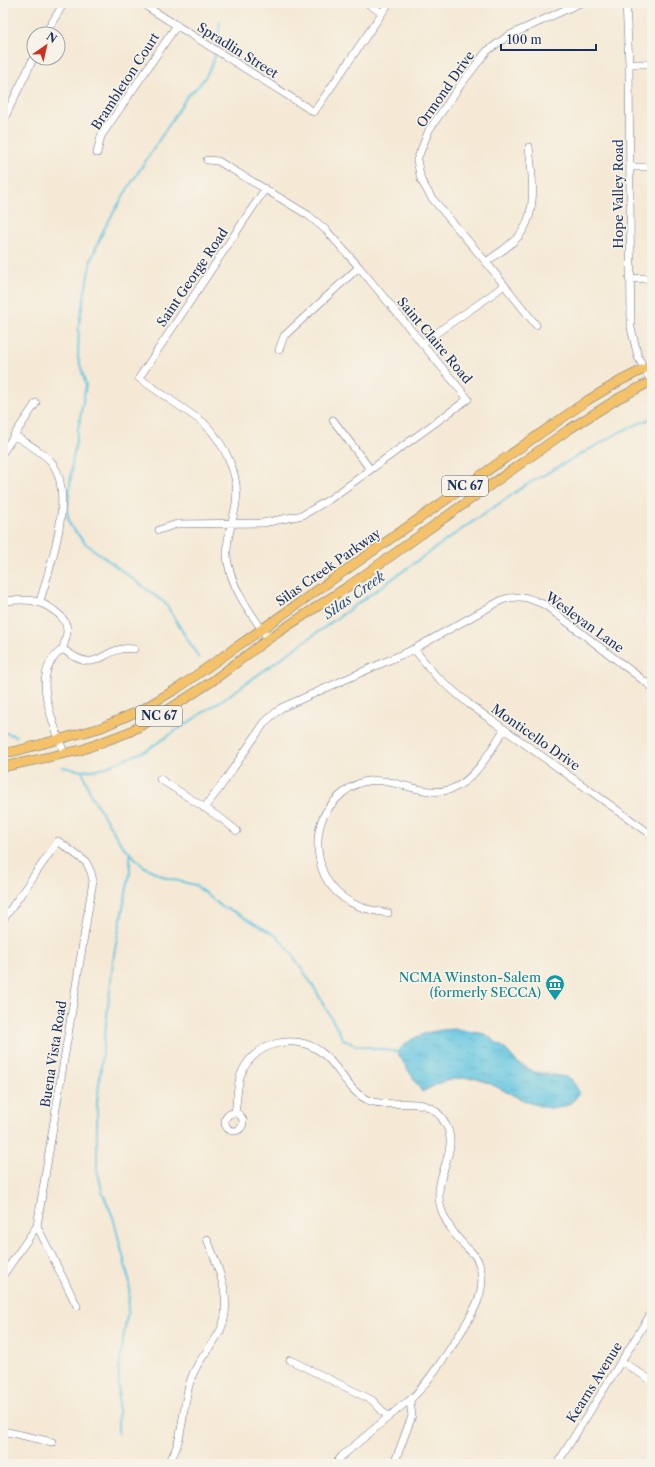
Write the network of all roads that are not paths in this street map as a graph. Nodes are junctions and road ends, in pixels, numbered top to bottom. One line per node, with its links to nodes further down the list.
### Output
1 (64, 3): 9 (street)
2 (367, 3): 7 (street)
3 (389, 3): 7 (street)
4 (580, 3): 20 (street, Ormond Drive)
5 (626, 3): 10 (street, Hope Valley Road)
6 (150, 5): 8 (street, Spradlin Street)
7 (382, 13): 8 (street, Spradlin Street)
8 (176, 25): 15 (street, Brambleton Court)
9 (50, 26)
10 (629, 64): 11 (street); 17 (street, Hope Valley Road)
11 (652, 64)
12 (29, 66): 13 (street)
13 (3, 121)
14 (529, 147): 20 (street)
15 (97, 153)
16 (207, 160): 19 (street, Saint Claire Road)
17 (630, 167): 18 (street); 22 (street, Hope Valley Road)
18 (652, 167)
19 (265, 189): 21 (street, Saint Claire Road); 35 (street, Saint George Road)
20 (486, 262): 24 (street, Ormond Drive)
21 (358, 267): 26 (street, Saint Claire Road); 27 (street)
22 (629, 278): 23 (street); 28 (street, Hope Valley Road)
23 (652, 278)
24 (503, 286): 25 (street, Ormond Drive); 26 (street)
25 (536, 325)
26 (422, 344): 34 (street, Saint Claire Road)
27 (279, 350)
28 (648, 366): 29 (street, Hope Valley Road); 39 (main road, Silas Creek Parkway / NC 67)
29 (651, 381): 40 (main road, Silas Creek Parkway / NC 67)
30 (36, 403): 32 (street)
31 (333, 420): 34 (street)
32 (14, 435): 33 (street); 38 (street)
33 (3, 452)
34 (370, 469): 35 (street, Saint Claire Road)
35 (231, 524): 36 (street, Saint Claire Road); 39 (street)
36 (160, 530)
37 (3, 601): 38 (street)
38 (40, 601): 42 (street)
39 (262, 628): 40 (street); 46 (main road, Silas Creek Parkway / NC 67)
40 (268, 639): 48 (main road, Silas Creek Parkway / NC 67)
41 (134, 648): 42 (street)
42 (63, 649): 46 (street)
43 (414, 649): 44 (street, Wesleyan Lane); 45 (street, Monticello Drive); 51 (street, Wesleyan Lane)
44 (652, 687)
45 (504, 730): 53 (street, Monticello Drive); 54 (street)
46 (60, 740): 47 (main road, Silas Creek Parkway / NC 67); 48 (street)
47 (3, 753)
48 (64, 754): 49 (main road, Silas Creek Parkway / NC 67)
49 (3, 767)
50 (160, 779): 51 (street)
51 (204, 808): 52 (street)
52 (237, 831)
53 (652, 835)
54 (388, 913)
55 (3, 920): 57 (street, Buena Vista Road)
56 (235, 1113): 65 (street)
57 (37, 1226): 59 (street, Buena Vista Road); 60 (street)
58 (206, 1239): 69 (street)
59 (3, 1275)
60 (77, 1306)
61 (652, 1312): 63 (street, Kearns Avenue)
62 (290, 1360): 66 (street)
63 (621, 1361): 64 (street); 72 (street, Kearns Avenue)
64 (652, 1380)
65 (410, 1401): 66 (street); 71 (street)
66 (388, 1417): 70 (street)
67 (3, 1431): 68 (street)
68 (52, 1442)
69 (168, 1464)
70 (336, 1464)
71 (394, 1464)
72 (557, 1464)

